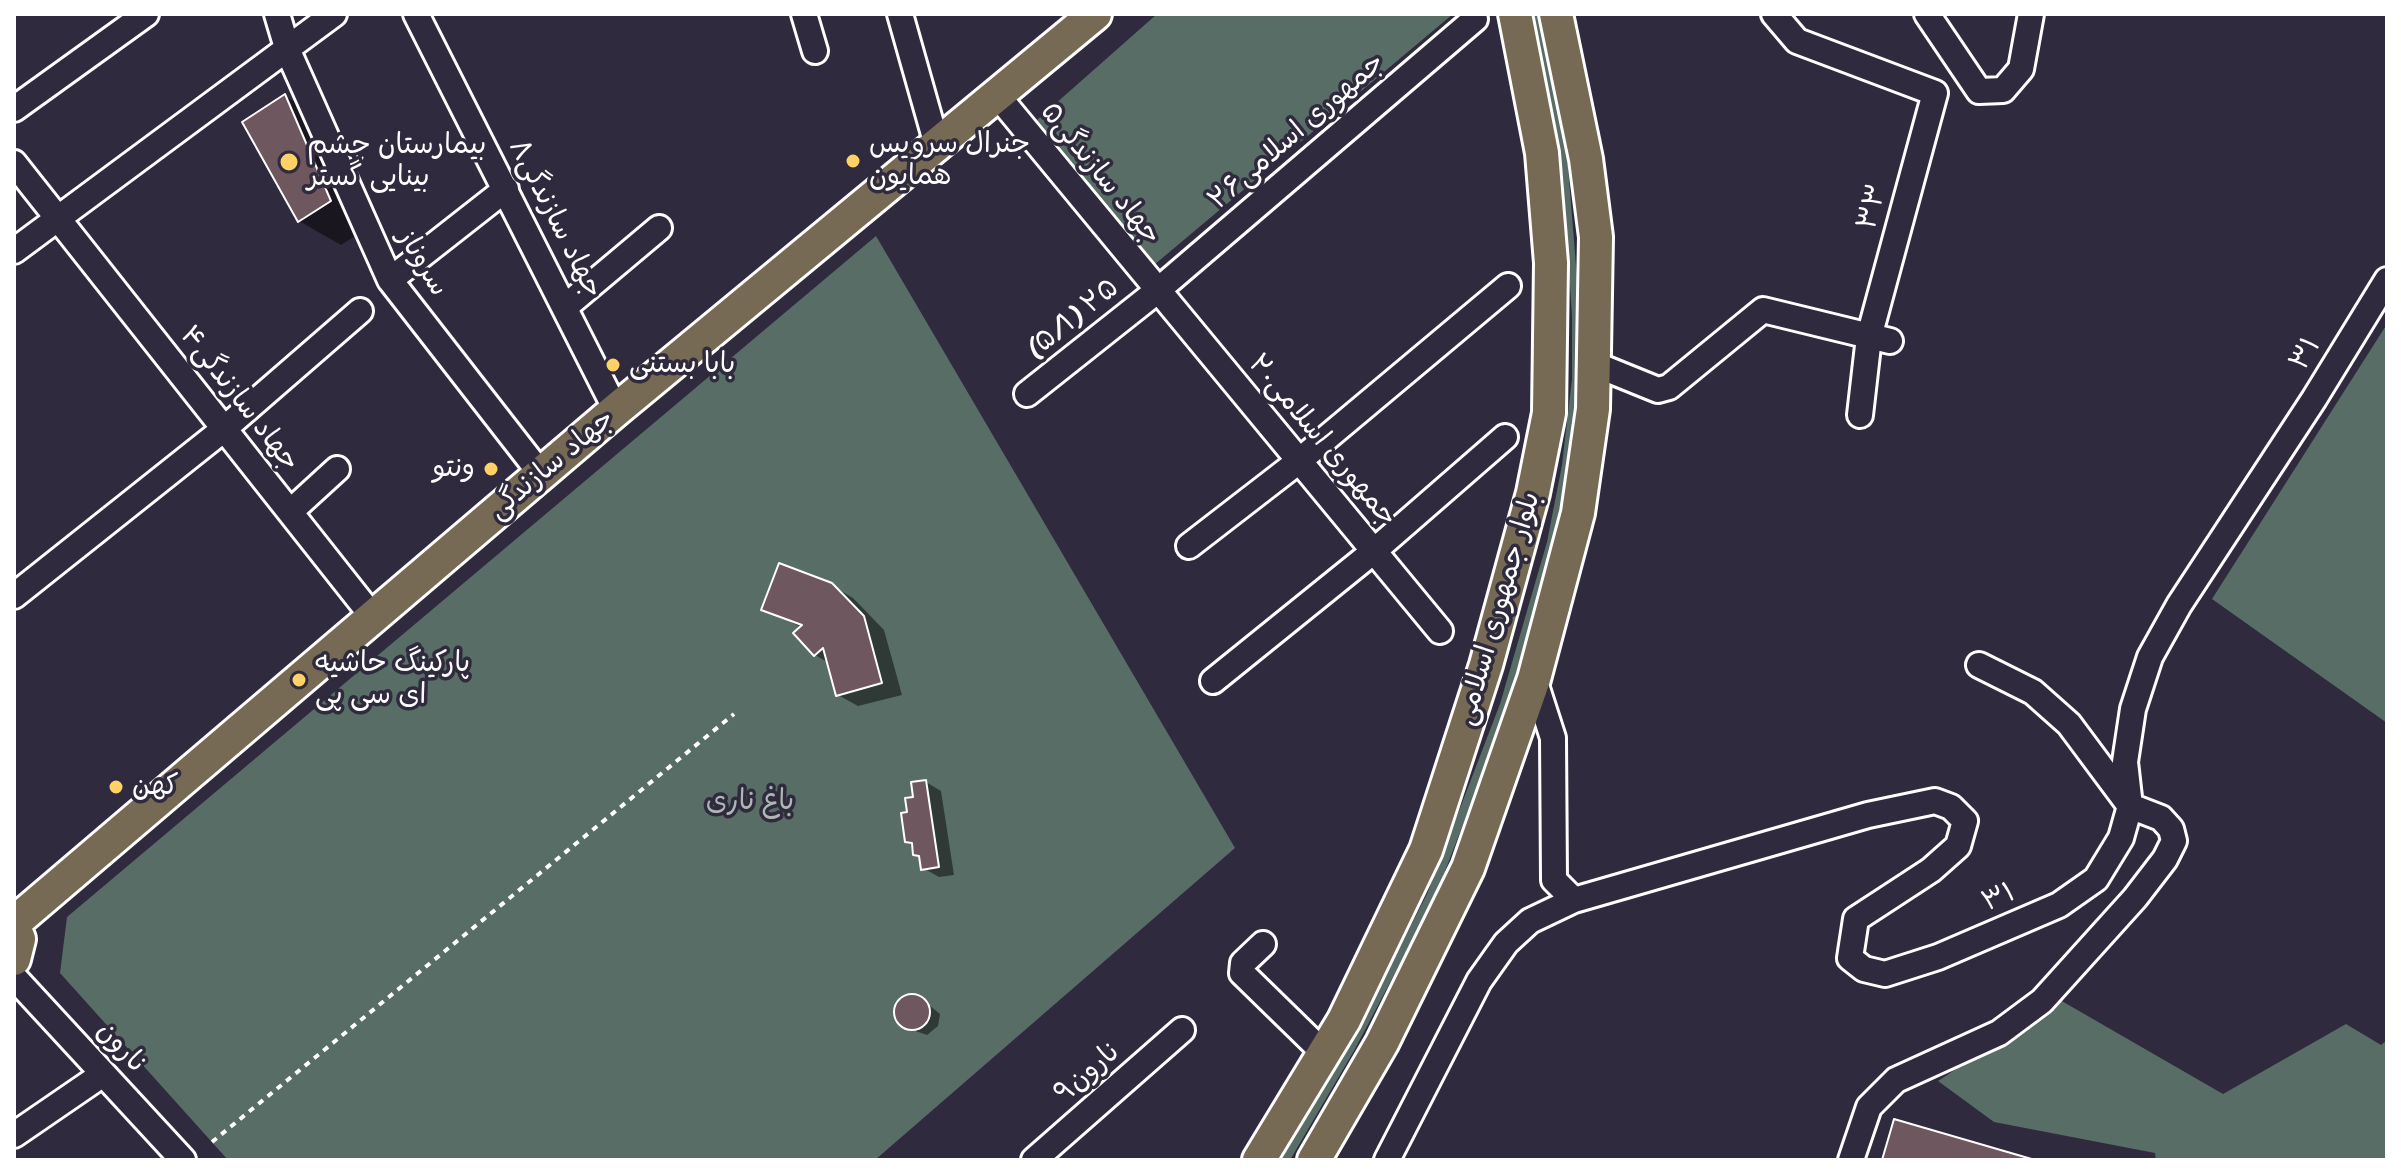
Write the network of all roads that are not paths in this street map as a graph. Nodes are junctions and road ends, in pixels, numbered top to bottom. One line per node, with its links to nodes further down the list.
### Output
1 (146, 14): 17 (street)
2 (277, 14): 14 (street, سروناز)
3 (334, 14): 14 (street)
4 (416, 14): 20 (street, جهاد سازندگی۸)
5 (804, 14): 15 (street)
6 (900, 14): 18 (street)
7 (1095, 14): 16 (main road, جهاد سازندگی)
8 (1515, 14): 56 (main road, بلوار جمهوری اسلامی)
9 (1556, 14): 31 (main road, بلوار جمهوری اسلامی)
10 (1774, 14): 30 (street, ۳۳)
11 (1927, 14): 12 (street)
12 (2031, 14)
13 (1475, 19): 27 (street, جمهوری اسلامی۲۶)
14 (288, 51): 21 (street); 24 (street, سروناز)
15 (815, 51)
16 (997, 95): 18 (main road, جهاد سازندگی); 27 (street, جهاد سازندگی۵)
17 (14, 109)
18 (937, 145): 33 (main road, جهاد سازندگی)
19 (14, 163): 21 (street, جهاد سازندگی۴)
20 (506, 189): 24 (street); 28 (street, جهاد سازندگی۸)
21 (58, 219): 23 (street); 35 (street, جهاد سازندگی۴)
22 (659, 228): 28 (street)
23 (14, 251)
24 (390, 280): 39 (street, سروناز)
25 (2387, 280): 49 (street, ۳۱)
26 (1508, 286): 37 (street)
27 (1157, 291): 32 (street, (۵/۱) ۲۵); 37 (street, جمهوری اسلامی۲۰)
28 (565, 307): 33 (street, جهاد سازندگی۸)
29 (360, 311): 35 (street)
30 (1879, 339): 31 (street); 34 (street, ۳۳)
31 (1594, 364): 47 (main road, بلوار جمهوری اسلامی)
32 (1027, 394)
33 (616, 410): 39 (main road, جهاد سازندگی)
34 (1860, 415)
35 (224, 429): 40 (street, جهاد سازندگی۴); 43 (street)
36 (1505, 437): 42 (street)
37 (1299, 461): 41 (street); 42 (street, جمهوری اسلامی۲۰)
38 (337, 469): 40 (street)
39 (541, 474): 44 (main road, جهاد سازندگی)
40 (290, 512): 44 (street, جهاد سازندگی۴)
41 (1189, 546)
42 (1374, 551): 45 (street, جمهوری اسلامی۲۰); 48 (street)
43 (14, 596)
44 (373, 617): 51 (main road, جهاد سازندگی)
45 (1440, 631)
46 (1979, 665): 49 (street)
47 (1534, 679): 50 (street); 62 (main road, بلوار جمهوری اسلامی)
48 (1213, 681)
49 (2130, 806): 50 (street, ۳۱); 64 (street)
50 (1574, 900): 63 (street)
51 (14, 925): 53 (main road)
52 (1263, 944): 56 (street)
53 (14, 959)
54 (14, 977): 57 (street, نارون)
55 (1182, 1030): 60 (street, نارون۹)
56 (1324, 1053): 61 (main road, بلوار جمهوری اسلامی)
57 (103, 1074): 58 (street); 59 (street, نارون)
58 (14, 1135)
59 (183, 1160)
60 (1034, 1160)
61 (1259, 1160)
62 (1314, 1160)
63 (1387, 1160)
64 (1851, 1160)

